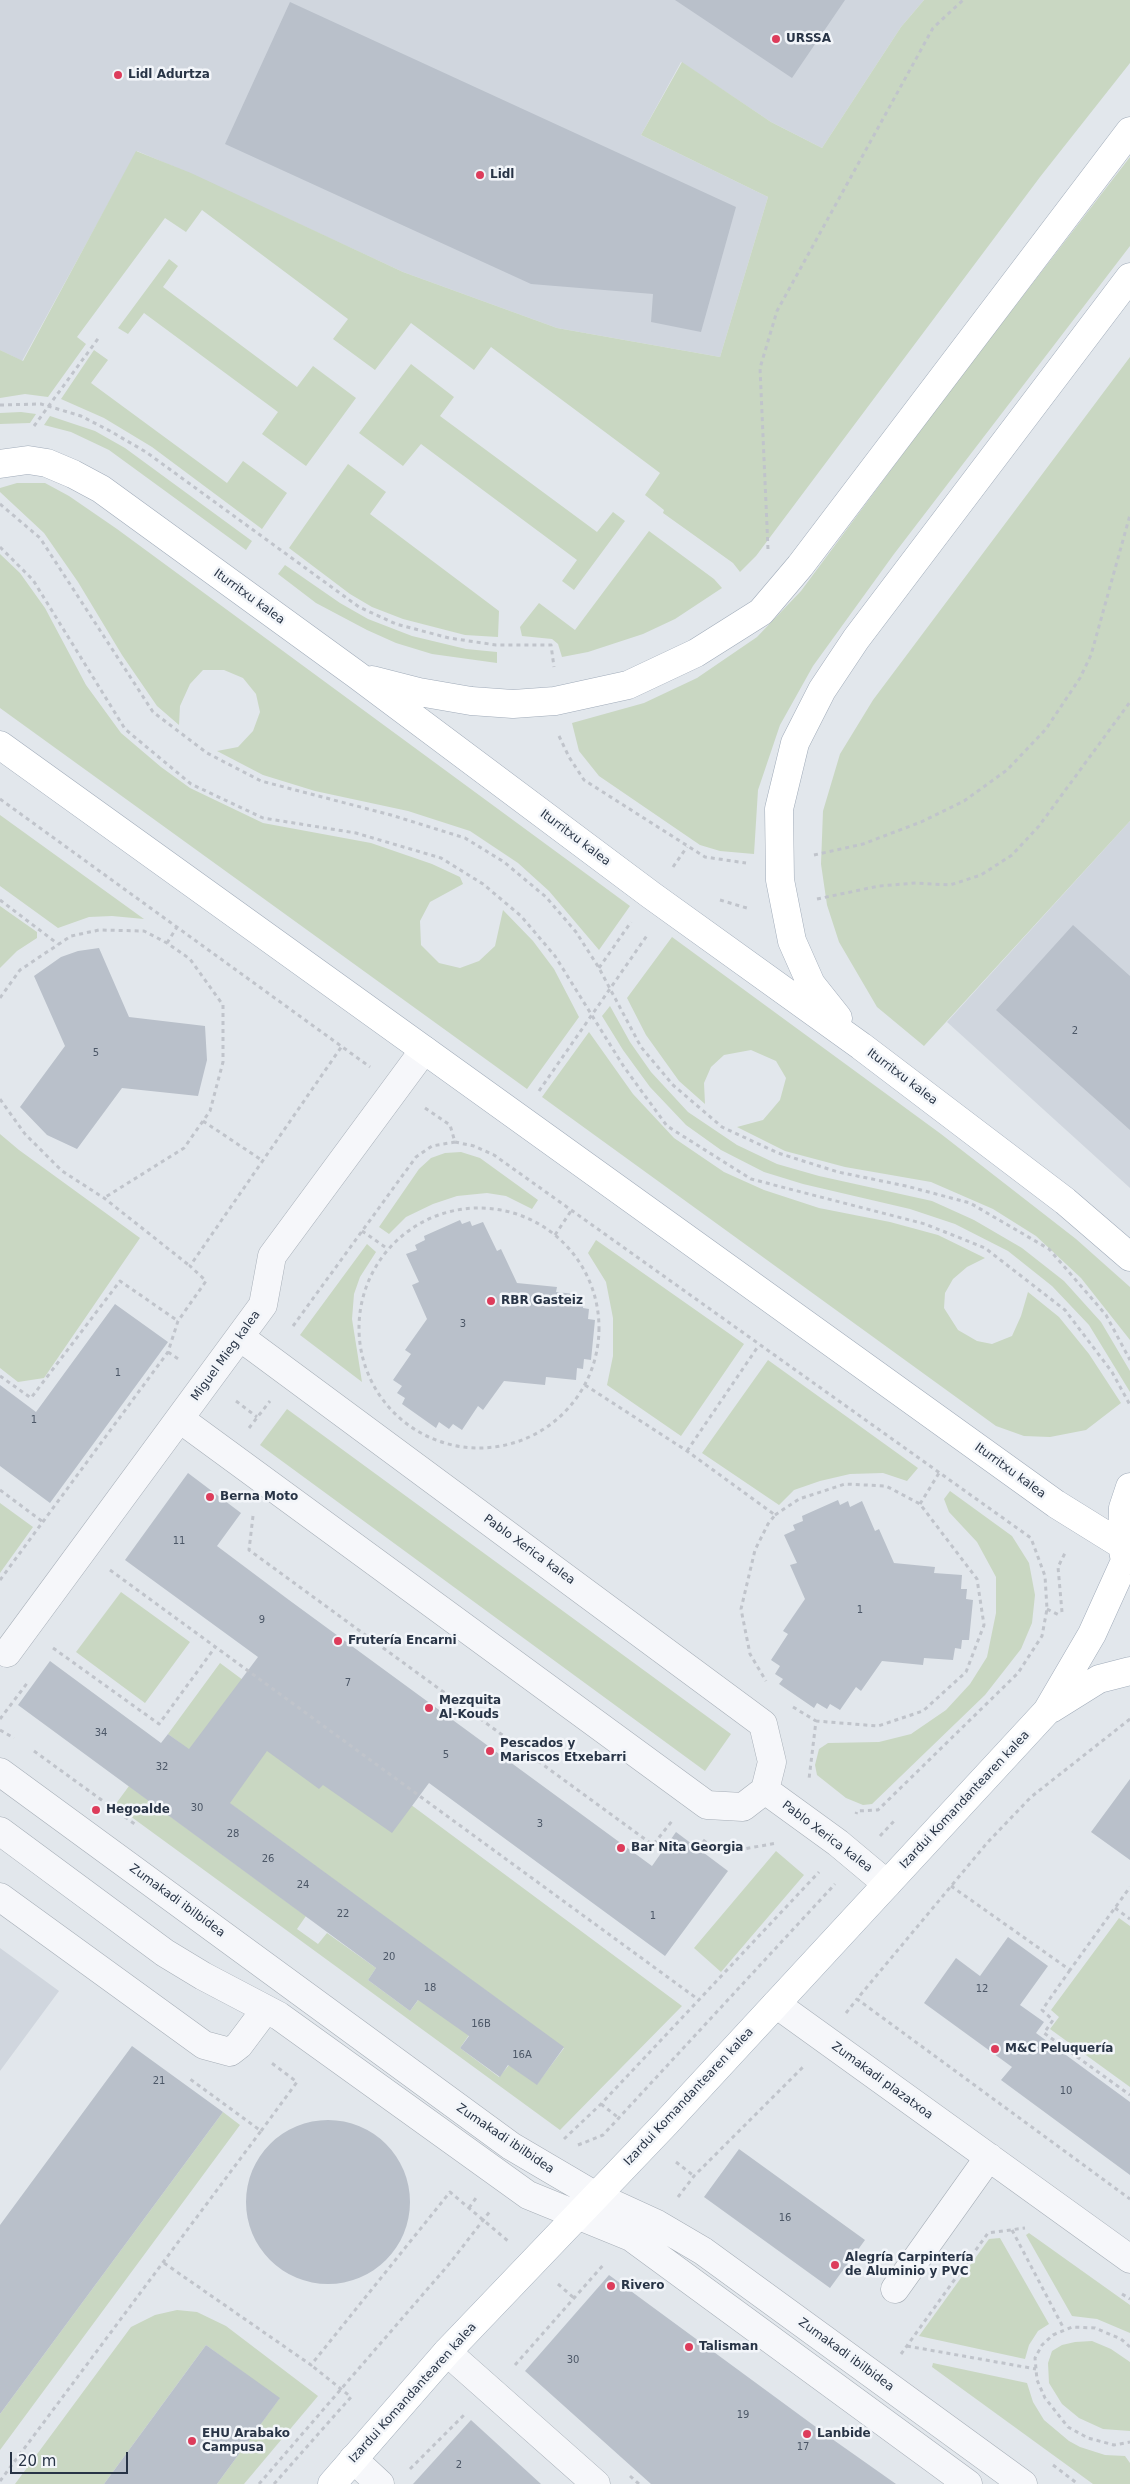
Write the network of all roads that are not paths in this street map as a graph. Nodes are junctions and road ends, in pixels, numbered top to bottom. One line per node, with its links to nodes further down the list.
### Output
1 (1130, 132): 4 (main road)
2 (1130, 277): 6 (main road)
3 (0, 464): 4 (main road, Iturritxu kalea)
4 (357, 676): 6 (main road, Iturritxu kalea)
5 (0, 745): 7 (main road, Iturritxu kalea)
6 (861, 1046): 8 (main road, Iturritxu kalea)
7 (424, 1050): 9 (street, Miguel Mieg kalea); 12 (main road, Iturritxu kalea)
8 (1130, 1257)
9 (240, 1336): 10 (street, Miguel Mieg kalea); 17 (street, Pablo Xerica kalea)
10 (180, 1419): 13 (street, Miguel Mieg kalea); 17 (street)
11 (1130, 1488): 12 (main road)
12 (1125, 1560): 15 (main road, Izardui Komandantearen kalea)
13 (6, 1653)
14 (1130, 1671): 15 (main road, Izardui Komandantearen kalea)
15 (1047, 1711): 19 (main road, Izardui Komandantearen kalea)
16 (0, 1772): 24 (street, Zumakadi ibilbidea)
17 (765, 1790): 19 (street, Pablo Xerica kalea)
18 (0, 1831): 22 (street, Zumakadi ibilbidea)
19 (888, 1884): 21 (main road, Izardui Komandantearen kalea)
20 (0, 1897): 22 (street)
21 (776, 2004): 23 (street, Zumakadi plazatxoa); 24 (main road, Izardui Komandantearen kalea)
22 (266, 2009): 24 (street, Zumakadi ibilbidea)
23 (989, 2157): 25 (street, Zumakadi plazatxoa); 26 (street)
24 (587, 2205): 27 (main road, Izardui Komandantearen kalea); 32 (street, Zumakadi ibilbidea); 33 (street, Zumakadi ibilbidea)
25 (1130, 2259)
26 (896, 2290)
27 (447, 2352): 28 (main road, Izardui Komandantearen kalea); 31 (street)
28 (353, 2460): 29 (main road, Izardui Komandantearen kalea); 30 (street)
29 (332, 2484)
30 (380, 2484)
31 (596, 2484)
32 (968, 2484)
33 (1023, 2484)

